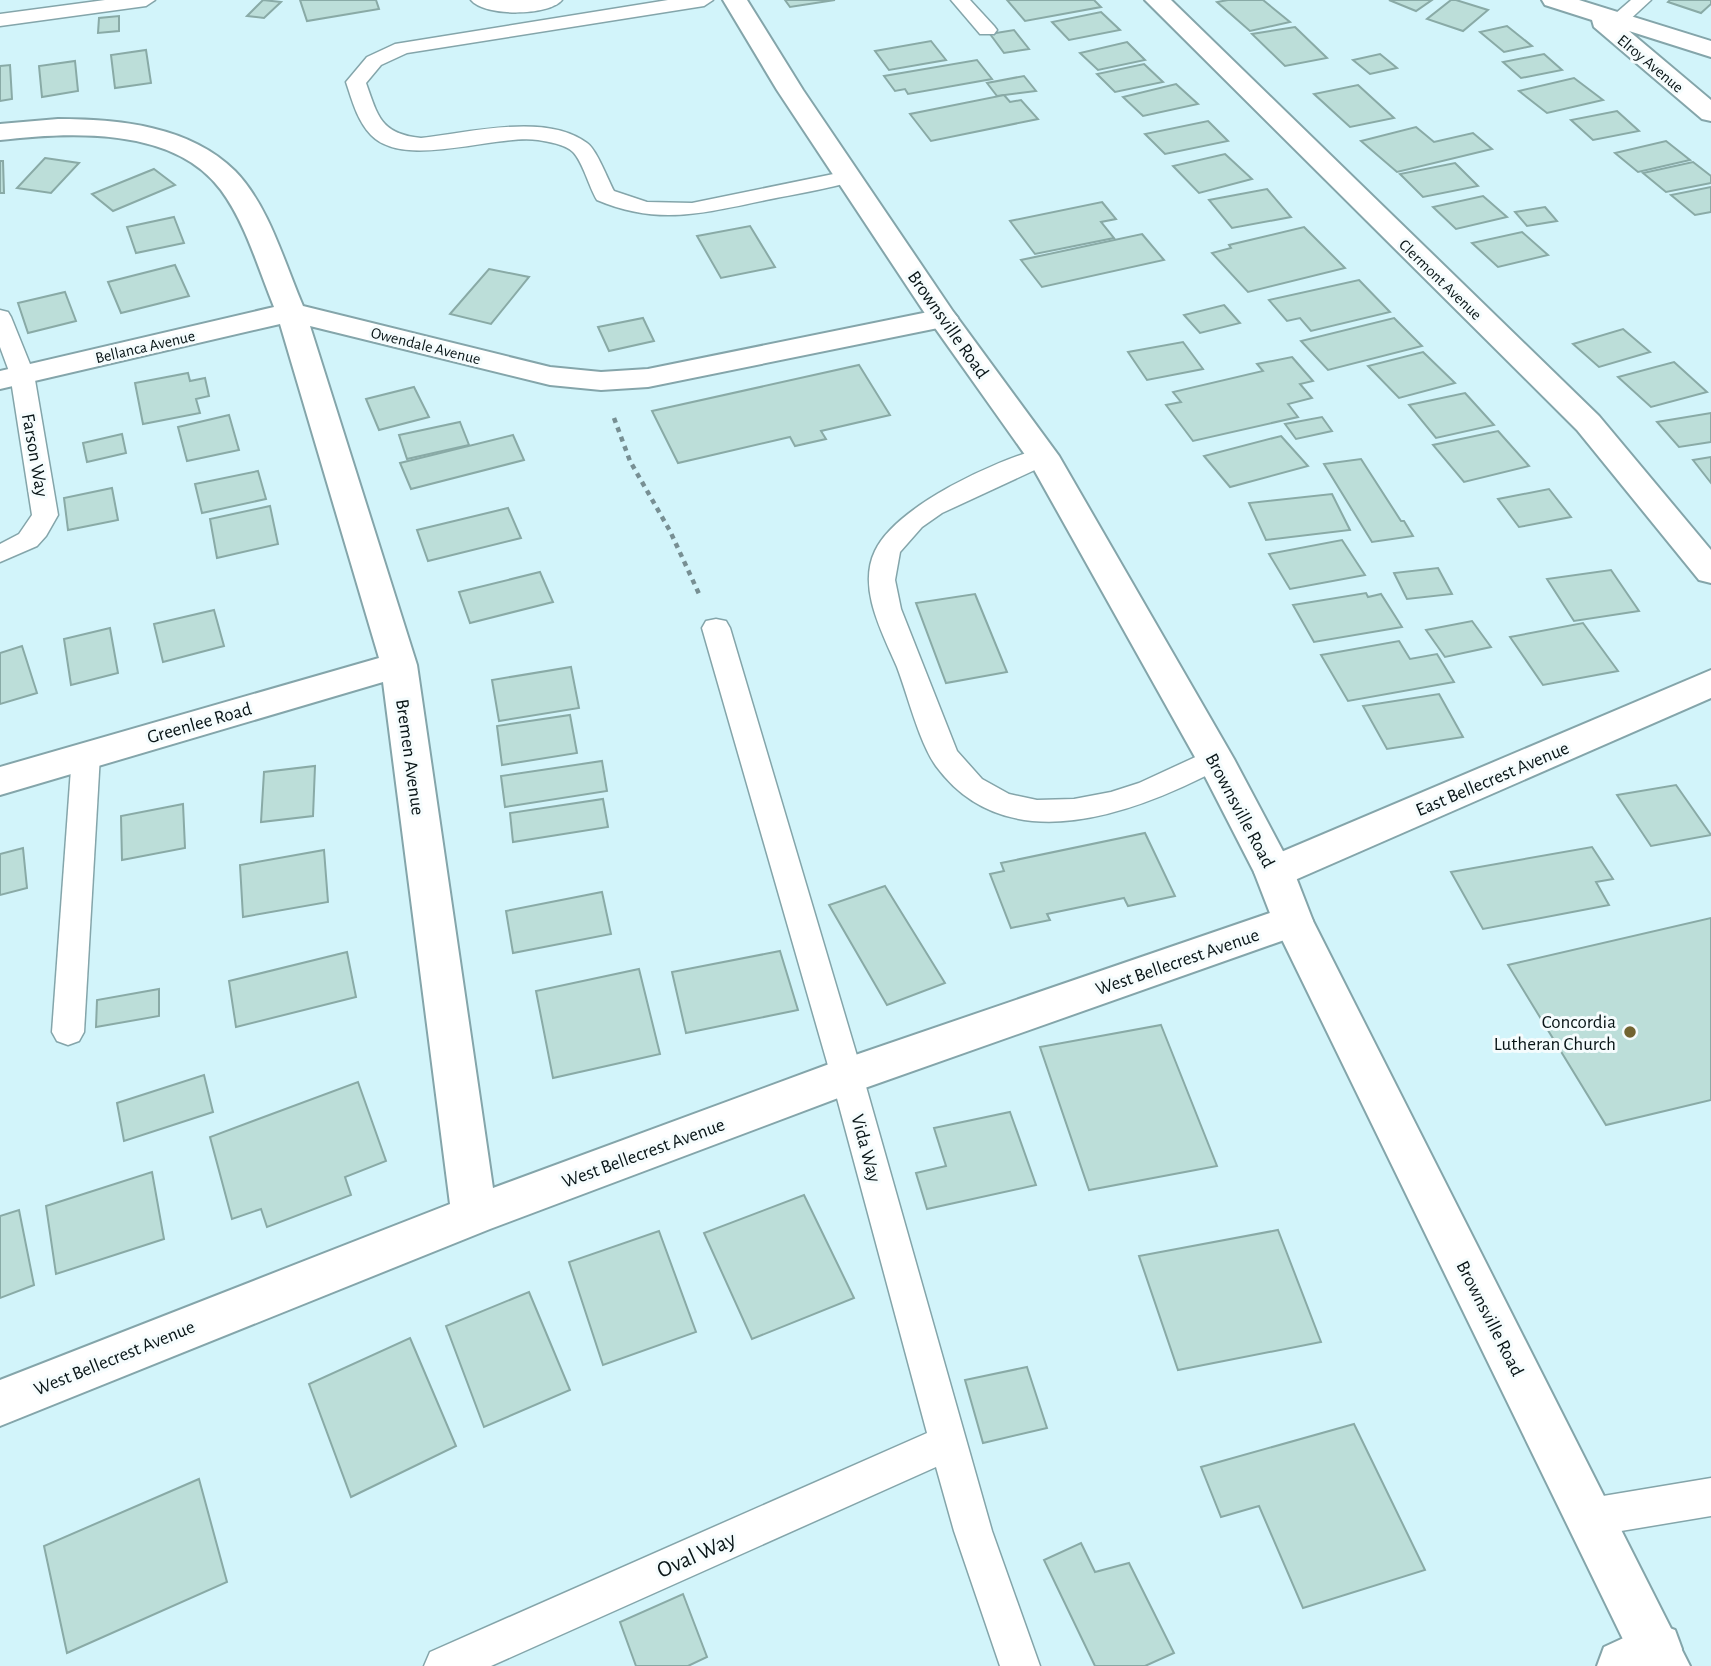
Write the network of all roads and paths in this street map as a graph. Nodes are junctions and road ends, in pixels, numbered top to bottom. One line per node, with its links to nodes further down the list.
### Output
1 (146, 0): 11 (lane)
2 (480, 0): 3 (lane)
3 (552, 0)
4 (704, 0): 17 (lane)
5 (735, 0): 17 (street, Brownsville Road)
6 (961, 0): 13 (lane)
7 (1157, 0): 25 (street, Clermont Avenue)
8 (1554, 0): 10 (street)
9 (1642, 0): 12 (lane)
10 (1591, 12): 12 (street); 15 (street, Elroy Avenue)
11 (0, 20)
12 (1618, 20): 14 (street)
13 (987, 30)
14 (1711, 49)
15 (1711, 113)
16 (0, 132): 18 (street)
17 (848, 177): 20 (street, Brownsville Road)
18 (291, 312): 21 (street, Bellanca Avenue); 22 (street, Owendale Avenue); 27 (street, Bremen Avenue)
19 (0, 317): 21 (lane, Farson Way)
20 (943, 318): 22 (street, Owendale Avenue); 23 (street, Brownsville Road)
21 (11, 377): 24 (lane, Farson Way)
22 (601, 381): 26 (path)
23 (1043, 456): 30 (street, Brownsville Road); 30 (lane)
24 (0, 553)
25 (1711, 572)
26 (716, 628): 35 (lane, Vida Way)
27 (399, 664): 29 (street, Greenlee Road); 36 (street, Bremen Avenue)
28 (1711, 683): 32 (street, East Bellecrest Avenue)
29 (86, 755): 31 (street, Greenlee Road); 34 (lane)
30 (1214, 759): 32 (street, Brownsville Road)
31 (0, 781)
32 (1274, 872): 33 (street, Brownsville Road)
33 (1293, 920): 35 (street, West Bellecrest Avenue); 40 (street, Brownsville Road)
34 (68, 1031)
35 (847, 1076): 36 (street, West Bellecrest Avenue); 38 (lane, Vida Way)
36 (474, 1215): 37 (street, West Bellecrest Avenue)
37 (0, 1403)
38 (948, 1443): 42 (lane, Oval Way); 43 (lane, Vida Way)
39 (1711, 1497): 40 (lane)
40 (1591, 1517): 41 (street, Brownsville Road)
41 (1648, 1660)
42 (444, 1666)
43 (1020, 1666)

